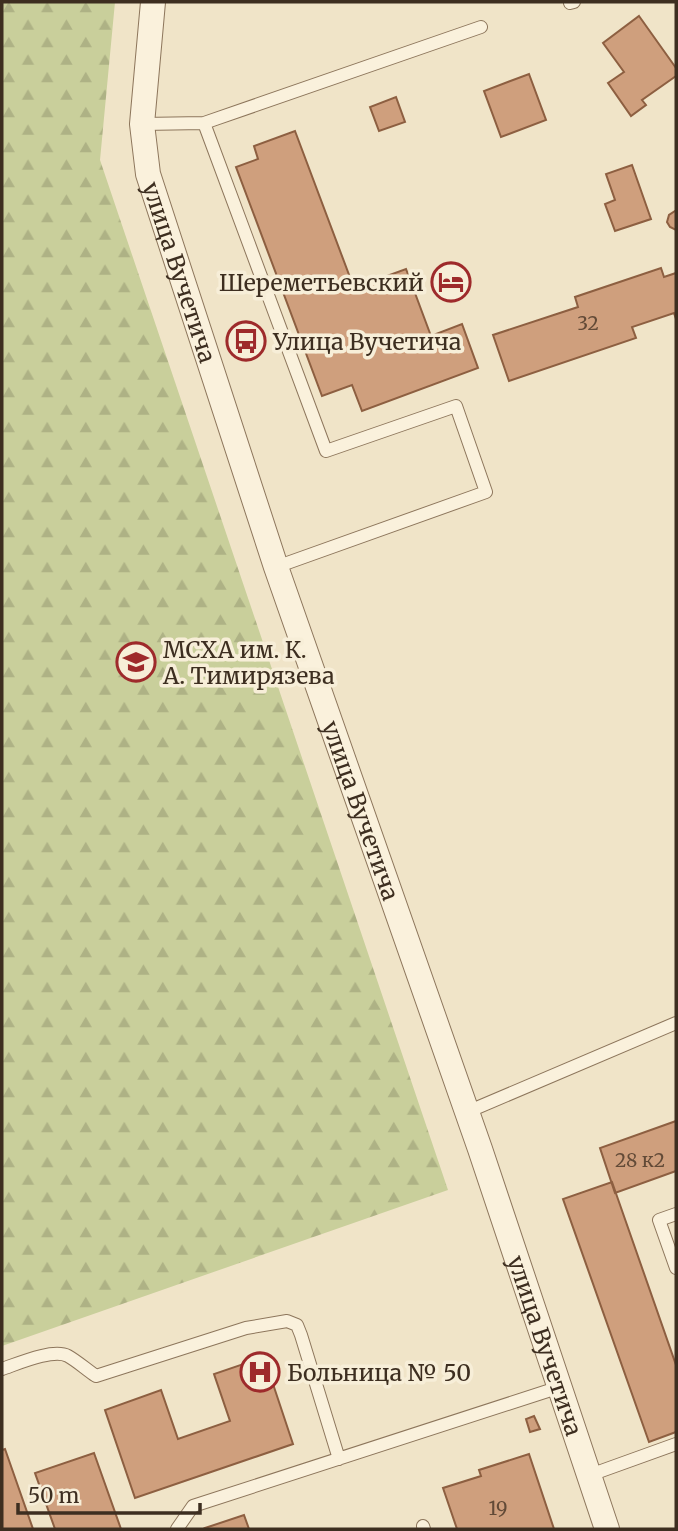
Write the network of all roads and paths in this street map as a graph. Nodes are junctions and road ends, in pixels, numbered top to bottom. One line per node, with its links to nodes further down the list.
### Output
1 (153, 2): 4 (street, улица Вучетича)
2 (481, 27): 3 (lane)
3 (204, 123): 4 (lane); 5 (lane)
4 (142, 124): 5 (street, улица Вучетича)
5 (276, 567): 7 (street, улица Вучетича)
6 (676, 1023): 7 (lane)
7 (467, 1112): 11 (street, улица Вучетича)
8 (676, 1214): 9 (lane)
9 (676, 1268)
10 (2, 1369): 13 (lane)
11 (560, 1387): 13 (lane); 14 (street, улица Вучетича)
12 (676, 1444): 14 (lane)
13 (339, 1459): 15 (lane)
14 (590, 1475): 16 (street, улица Вучетича)
15 (177, 1529)
16 (607, 1529)

